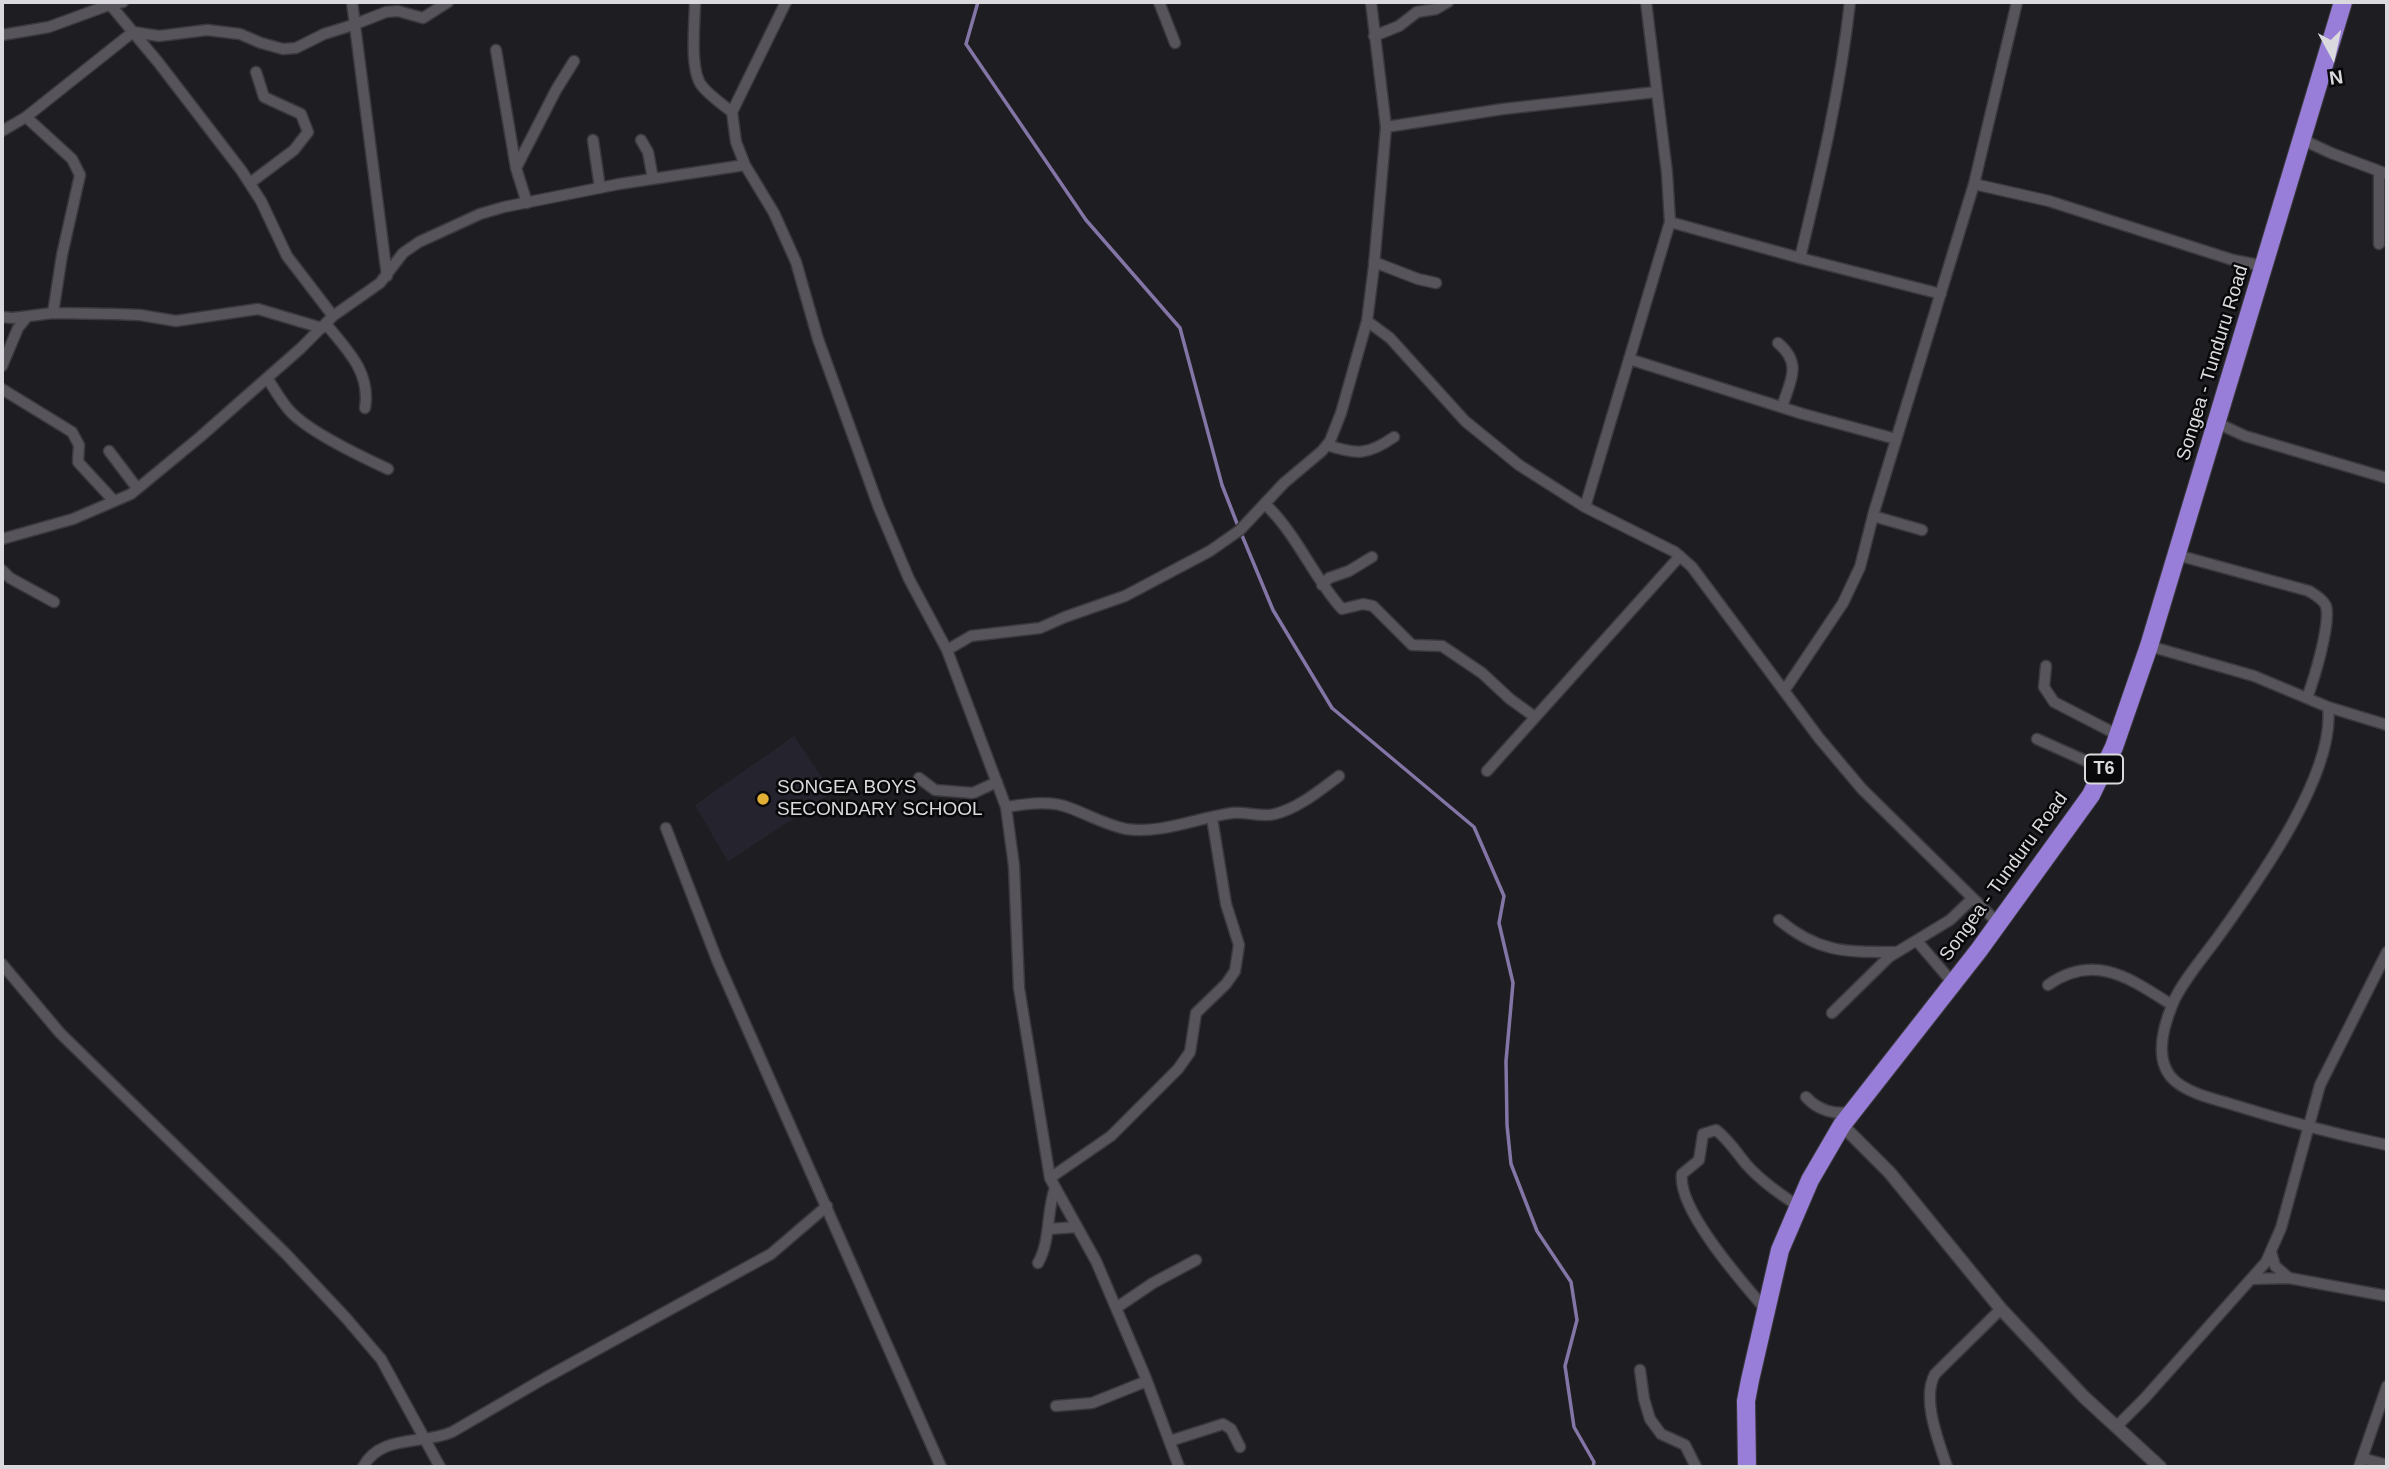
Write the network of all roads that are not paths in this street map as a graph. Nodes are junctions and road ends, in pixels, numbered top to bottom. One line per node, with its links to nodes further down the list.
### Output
1 (123, 2): 13 (street)
2 (352, 2): 14 (street)
3 (448, 2): 14 (street)
4 (695, 2): 23 (street)
5 (786, 2): 23 (street)
6 (1159, 2): 18 (street)
7 (1371, 2): 17 (street)
8 (1448, 2): 17 (street)
9 (1646, 2): 22 (street)
10 (1850, 2): 40 (street)
11 (2017, 2): 35 (street)
12 (2343, 2): 27 (highway, Songea - Tunduru Road / T6)
13 (108, 3): 15 (street); 16 (street)
14 (353, 25): 15 (street); 43 (street)
15 (133, 32): 24 (street); 34 (street)
16 (2, 35)
17 (1374, 36): 25 (street)
18 (1175, 43)
19 (496, 50): 31 (street)
20 (574, 61): 31 (street)
21 (256, 72): 34 (street)
22 (1656, 92): 25 (street); 38 (street)
23 (732, 113): 30 (street)
24 (26, 117): 26 (street); 46 (street)
25 (1386, 127): 41 (street)
26 (2, 131)
27 (2301, 139): 32 (street); 42 (highway, Songea - Tunduru Road / T6)
28 (593, 140): 36 (street)
29 (641, 140): 33 (street)
30 (745, 164): 33 (street); 79 (street)
31 (516, 168): 37 (street)
32 (2383, 173): 39 (street)
33 (653, 179): 36 (street)
34 (250, 183): 50 (street)
35 (1974, 184): 42 (street); 45 (street)
36 (600, 188): 37 (street)
37 (527, 203): 43 (street)
38 (1670, 222): 40 (street); 52 (street)
39 (2379, 244)
40 (1800, 258): 45 (street)
41 (1374, 262): 44 (street); 49 (street)
42 (2264, 266): 58 (highway, Songea - Tunduru Road / T6)
43 (387, 276): 50 (street)
44 (1436, 283)
45 (1941, 293): 60 (street)
46 (53, 313): 48 (street); 50 (street)
47 (2, 317): 48 (street)
48 (26, 318): 53 (street)
49 (1367, 321): 61 (street); 68 (street)
50 (327, 323): 54 (street); 57 (street)
51 (1778, 343): 56 (street)
52 (1629, 359): 56 (street); 68 (street)
53 (2, 366)
54 (267, 378): 63 (street); 65 (street)
55 (2, 389): 66 (street)
56 (1782, 407): 60 (street)
57 (365, 408)
58 (2217, 423): 64 (street); 72 (highway, Songea - Tunduru Road / T6)
59 (1394, 437): 61 (street)
60 (1896, 439): 69 (street)
61 (1327, 444): 67 (street)
62 (109, 451): 65 (street)
63 (387, 469)
64 (2387, 478)
65 (137, 488): 66 (street)
66 (114, 501): 71 (street)
67 (1265, 505): 76 (street); 79 (street)
68 (1586, 507): 73 (street)
69 (1873, 516): 70 (street); 81 (street)
70 (1922, 530)
71 (2, 538)
72 (2177, 555): 78 (highway, Songea - Tunduru Road / T6); 82 (street)
73 (1680, 556): 81 (street); 84 (street)
74 (1373, 557): 76 (street)
75 (2, 570): 77 (street)
76 (1322, 585): 84 (street)
77 (54, 602)
78 (2150, 646): 82 (street); 86 (highway, Songea - Tunduru Road / T6)
79 (947, 650): 92 (street)
80 (2046, 666): 86 (street)
81 (1784, 691): 96 (street)
82 (2307, 698): 83 (street)
83 (2328, 707): 85 (street); 105 (street)
84 (1535, 717): 89 (street)
85 (2387, 725)
86 (2118, 735): 88 (highway, Songea - Tunduru Road / T6)
87 (2037, 739): 88 (street)
88 (2104, 769): 98 (highway, Songea - Tunduru Road / T6)
89 (1487, 771)
90 (1339, 776): 94 (street)
91 (919, 778): 92 (street)
92 (997, 782): 93 (street)
93 (1006, 807): 94 (street); 111 (street)
94 (1212, 818): 111 (street)
95 (667, 828): 112 (street)
96 (1972, 899): 98 (street); 99 (street)
97 (1779, 920): 100 (street)
98 (1997, 922): 103 (highway, Songea - Tunduru Road / T6)
99 (1917, 941): 100 (street); 103 (street)
100 (1896, 952): 106 (street)
101 (2387, 952): 109 (street)
102 (2, 964): 130 (street)
103 (1952, 982): 108 (highway, Songea - Tunduru Road / T6)
104 (2048, 985): 105 (street)
105 (2172, 1005): 109 (street)
106 (1832, 1013)
107 (1805, 1097): 108 (street)
108 (1847, 1118): 113 (highway, Songea - Tunduru Road / T6); 123 (street)
109 (2307, 1128): 110 (street); 116 (street)
110 (2387, 1145)
111 (1052, 1183): 114 (street); 115 (street)
112 (827, 1206): 130 (street); 137 (street)
113 (1798, 1206): 124 (highway, Songea - Tunduru Road / T6); 124 (street)
114 (1077, 1227): 115 (street); 122 (street)
115 (1048, 1229): 118 (street)
116 (2271, 1252): 119 (street); 120 (street)
117 (1196, 1260): 122 (street)
118 (1038, 1263)
119 (2289, 1278): 120 (street); 121 (street)
120 (2252, 1279): 129 (street)
121 (2387, 1296)
122 (1116, 1308): 126 (street)
123 (2001, 1309): 129 (street); 141 (street)
124 (1766, 1310): 140 (highway, Songea - Tunduru Road / T6)
125 (1640, 1370): 139 (street)
126 (1147, 1381): 128 (street); 131 (street)
127 (2387, 1386): 133 (street)
128 (1056, 1406)
129 (2117, 1426): 142 (street)
130 (424, 1437): 135 (street); 136 (street)
131 (1170, 1441): 132 (street); 138 (street)
132 (1240, 1447)
133 (2361, 1462): 134 (street)
134 (2387, 1465)
135 (363, 1467)
136 (440, 1467)
137 (941, 1467)
138 (1179, 1467)
139 (1696, 1467)
140 (1747, 1467)
141 (1947, 1467)
142 (2160, 1467)

